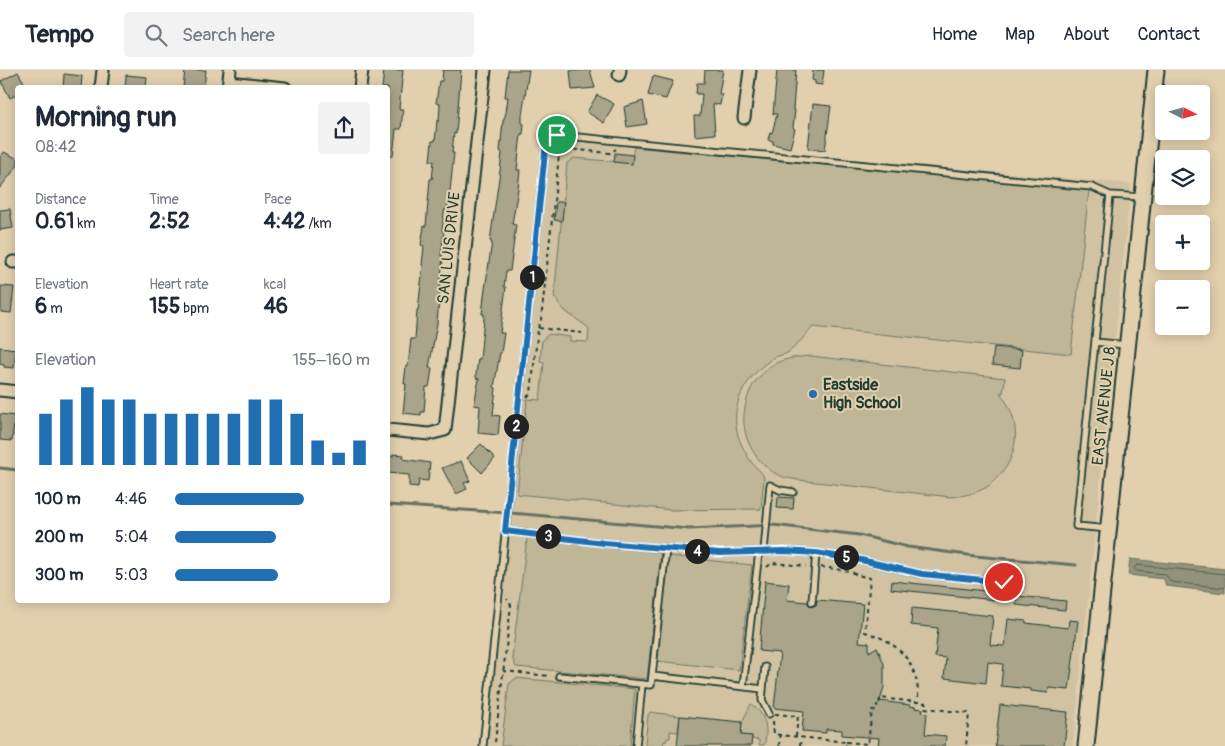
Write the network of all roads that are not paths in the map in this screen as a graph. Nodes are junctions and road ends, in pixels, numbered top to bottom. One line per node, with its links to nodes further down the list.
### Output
1 (103, 70): 7 (street)
2 (362, 70): 9 (street)
3 (485, 70): 17 (street, SAN LUIS DRIVE)
4 (750, 70): 10 (street)
5 (1156, 70): 12 (street, EAST AVENUE J 8)
6 (229, 80): 8 (street)
7 (101, 85)
8 (263, 85)
9 (360, 85)
10 (744, 118)
11 (1110, 195): 12 (lane); 13 (lane); 20 (lane)
12 (1143, 197): 14 (street, EAST AVENUE J 8)
13 (1095, 342): 14 (lane); 19 (lane)
14 (1128, 345): 19 (street, EAST AVENUE J 8)
15 (0, 390): 16 (street)
16 (15, 392)
17 (390, 430)
18 (794, 492): 22 (lane)
19 (1109, 529): 35 (street, EAST AVENUE J 8)
20 (505, 531): 21 (lane); 33 (lane)
21 (666, 548): 22 (lane); 28 (lane)
22 (761, 552): 23 (lane); 30 (lane)
23 (816, 553): 24 (lane); 25 (lane)
24 (1004, 582)
25 (812, 602)
26 (766, 667): 31 (lane)
27 (559, 676): 29 (lane)
28 (652, 676): 29 (lane); 30 (lane)
29 (642, 684): 34 (lane)
30 (744, 686): 31 (lane)
31 (763, 688): 32 (lane)
32 (769, 714)
33 (482, 746)
34 (636, 746)
35 (1086, 746)

